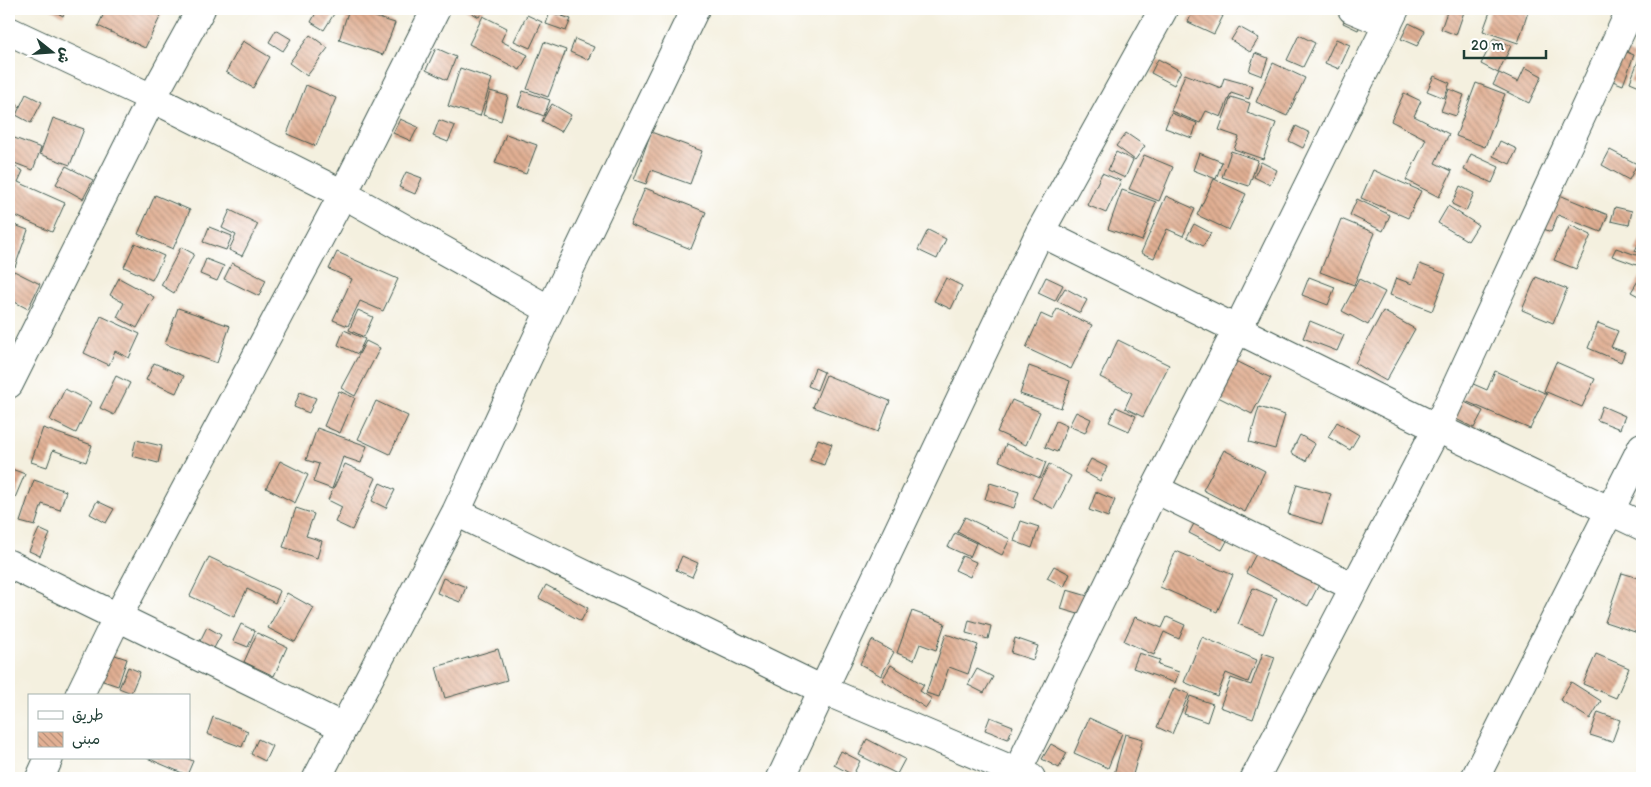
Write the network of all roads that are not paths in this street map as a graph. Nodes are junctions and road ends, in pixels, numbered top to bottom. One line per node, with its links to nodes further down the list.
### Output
1 (201, 9): 9 (street)
2 (436, 9): 10 (street)
3 (695, 9): 12 (street)
4 (1162, 9): 11 (street)
5 (1352, 9): 7 (street)
6 (1631, 9): 15 (street)
7 (1391, 16): 13 (street)
8 (9, 31): 9 (street)
9 (152, 98): 10 (street); 14 (street)
10 (343, 194): 12 (street); 23 (street)
11 (1040, 232): 13 (street); 24 (street)
12 (550, 310): 19 (street)
13 (1237, 330): 15 (street); 17 (street)
14 (9, 384)
15 (1437, 428): 18 (street); 22 (street)
16 (1642, 447): 18 (street)
17 (1155, 489): 22 (street); 28 (street)
18 (1610, 510): 20 (street); 33 (street)
19 (456, 512): 24 (street); 26 (street)
20 (1642, 526)
21 (9, 564): 23 (street)
22 (1354, 587): 32 (street)
23 (117, 618): 25 (street); 26 (street)
24 (823, 690): 28 (street); 31 (street)
25 (81, 694)
26 (343, 727): 30 (street)
27 (48, 760): 29 (street)
28 (1021, 776)
29 (40, 778)
30 (317, 778)
31 (781, 778)
32 (1255, 778)
33 (1475, 778)

